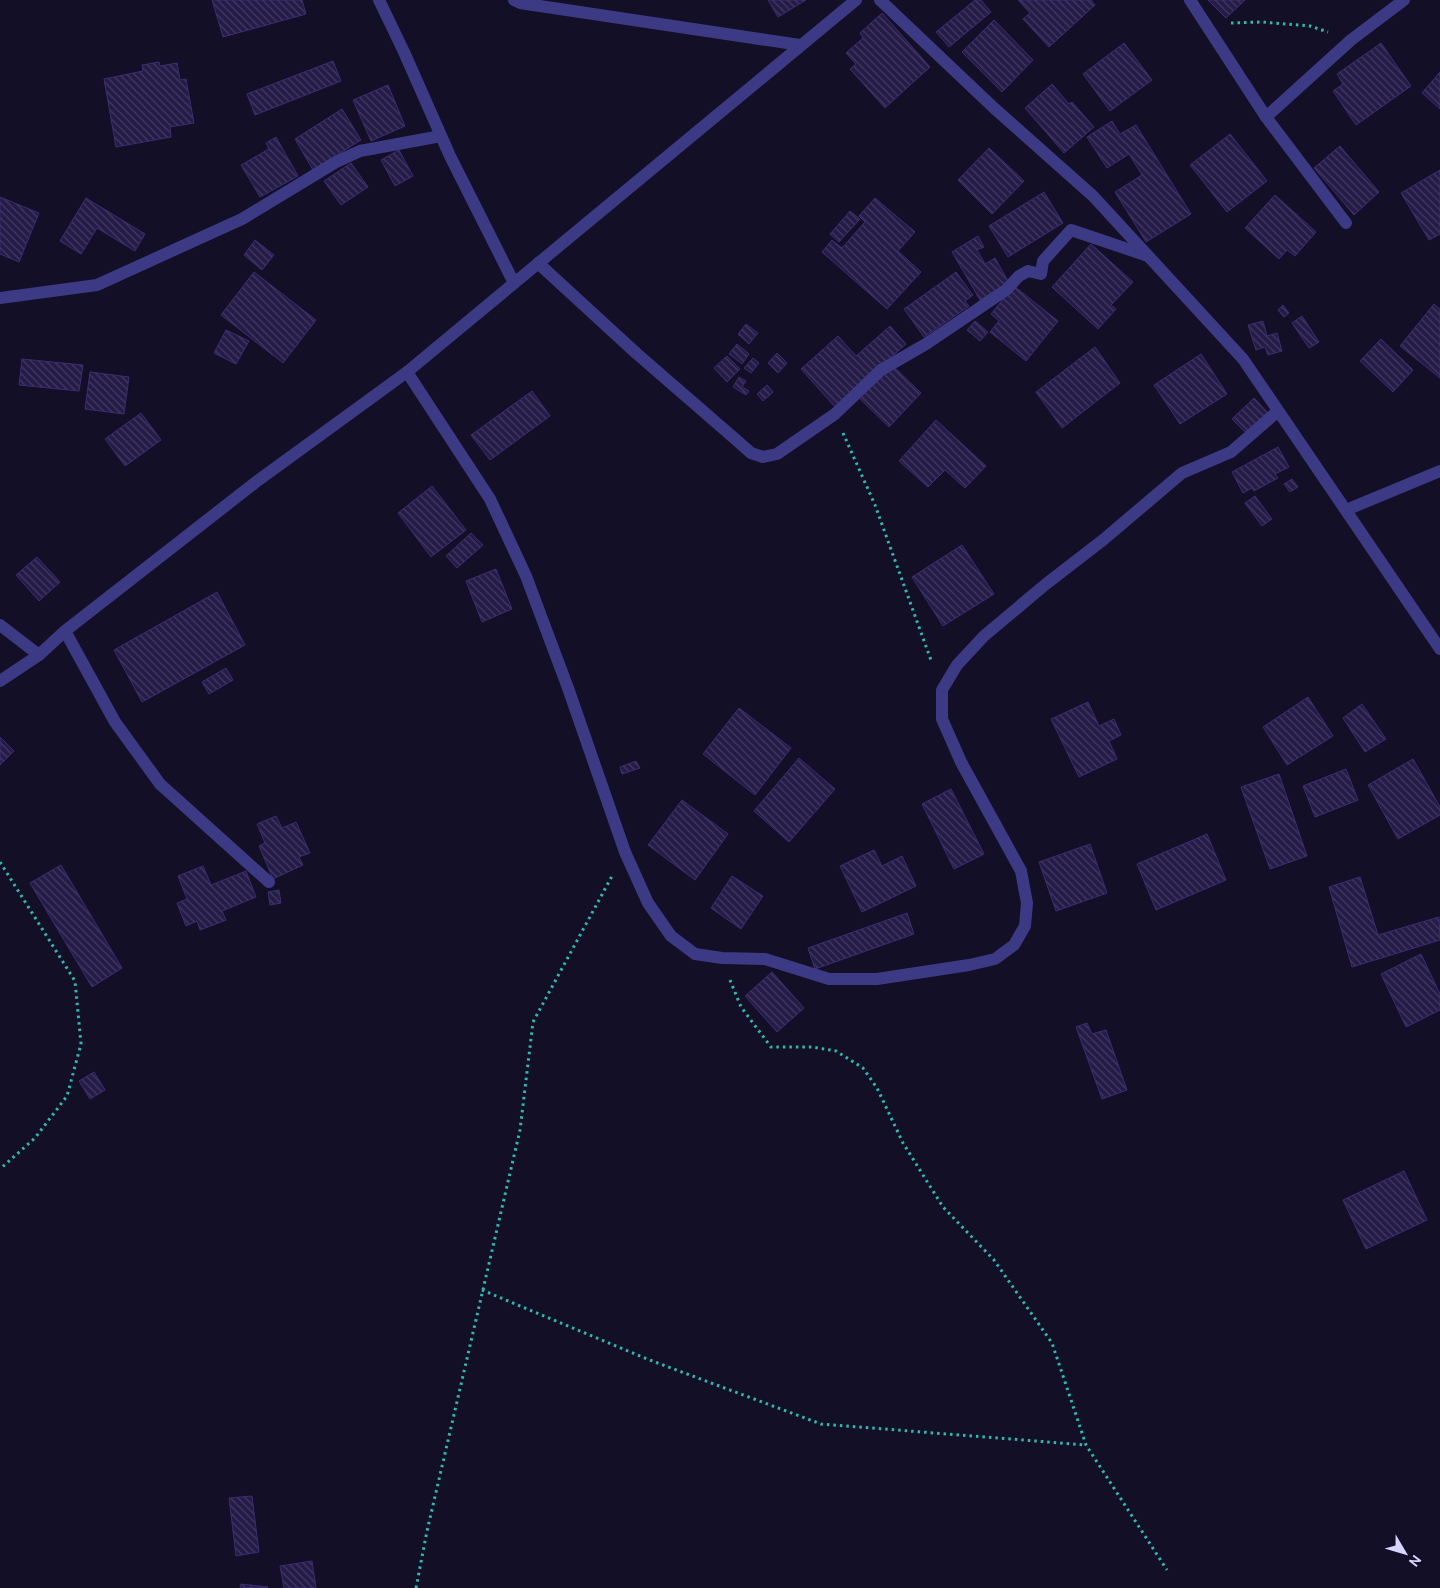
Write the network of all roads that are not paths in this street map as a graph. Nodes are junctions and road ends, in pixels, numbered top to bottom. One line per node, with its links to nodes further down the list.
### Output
1 (379, 0): 9 (street)
2 (514, 0): 7 (street)
3 (856, 0): 7 (street)
4 (880, 0): 11 (street)
5 (1190, 0): 8 (street)
6 (1404, 0): 8 (street)
7 (800, 45): 12 (street)
8 (1266, 117): 10 (street)
9 (441, 136): 13 (street); 14 (street)
10 (1346, 223)
11 (1150, 256): 12 (street); 16 (street)
12 (538, 263): 13 (street)
13 (514, 283): 15 (street)
14 (0, 298)
15 (407, 372): 16 (street); 20 (street)
16 (1278, 411): 18 (street)
17 (1440, 471): 18 (street)
18 (1346, 510): 21 (street)
19 (0, 625): 22 (street)
20 (65, 631): 22 (street); 24 (street)
21 (1440, 649)
22 (39, 655): 23 (street)
23 (0, 681)
24 (269, 882)

